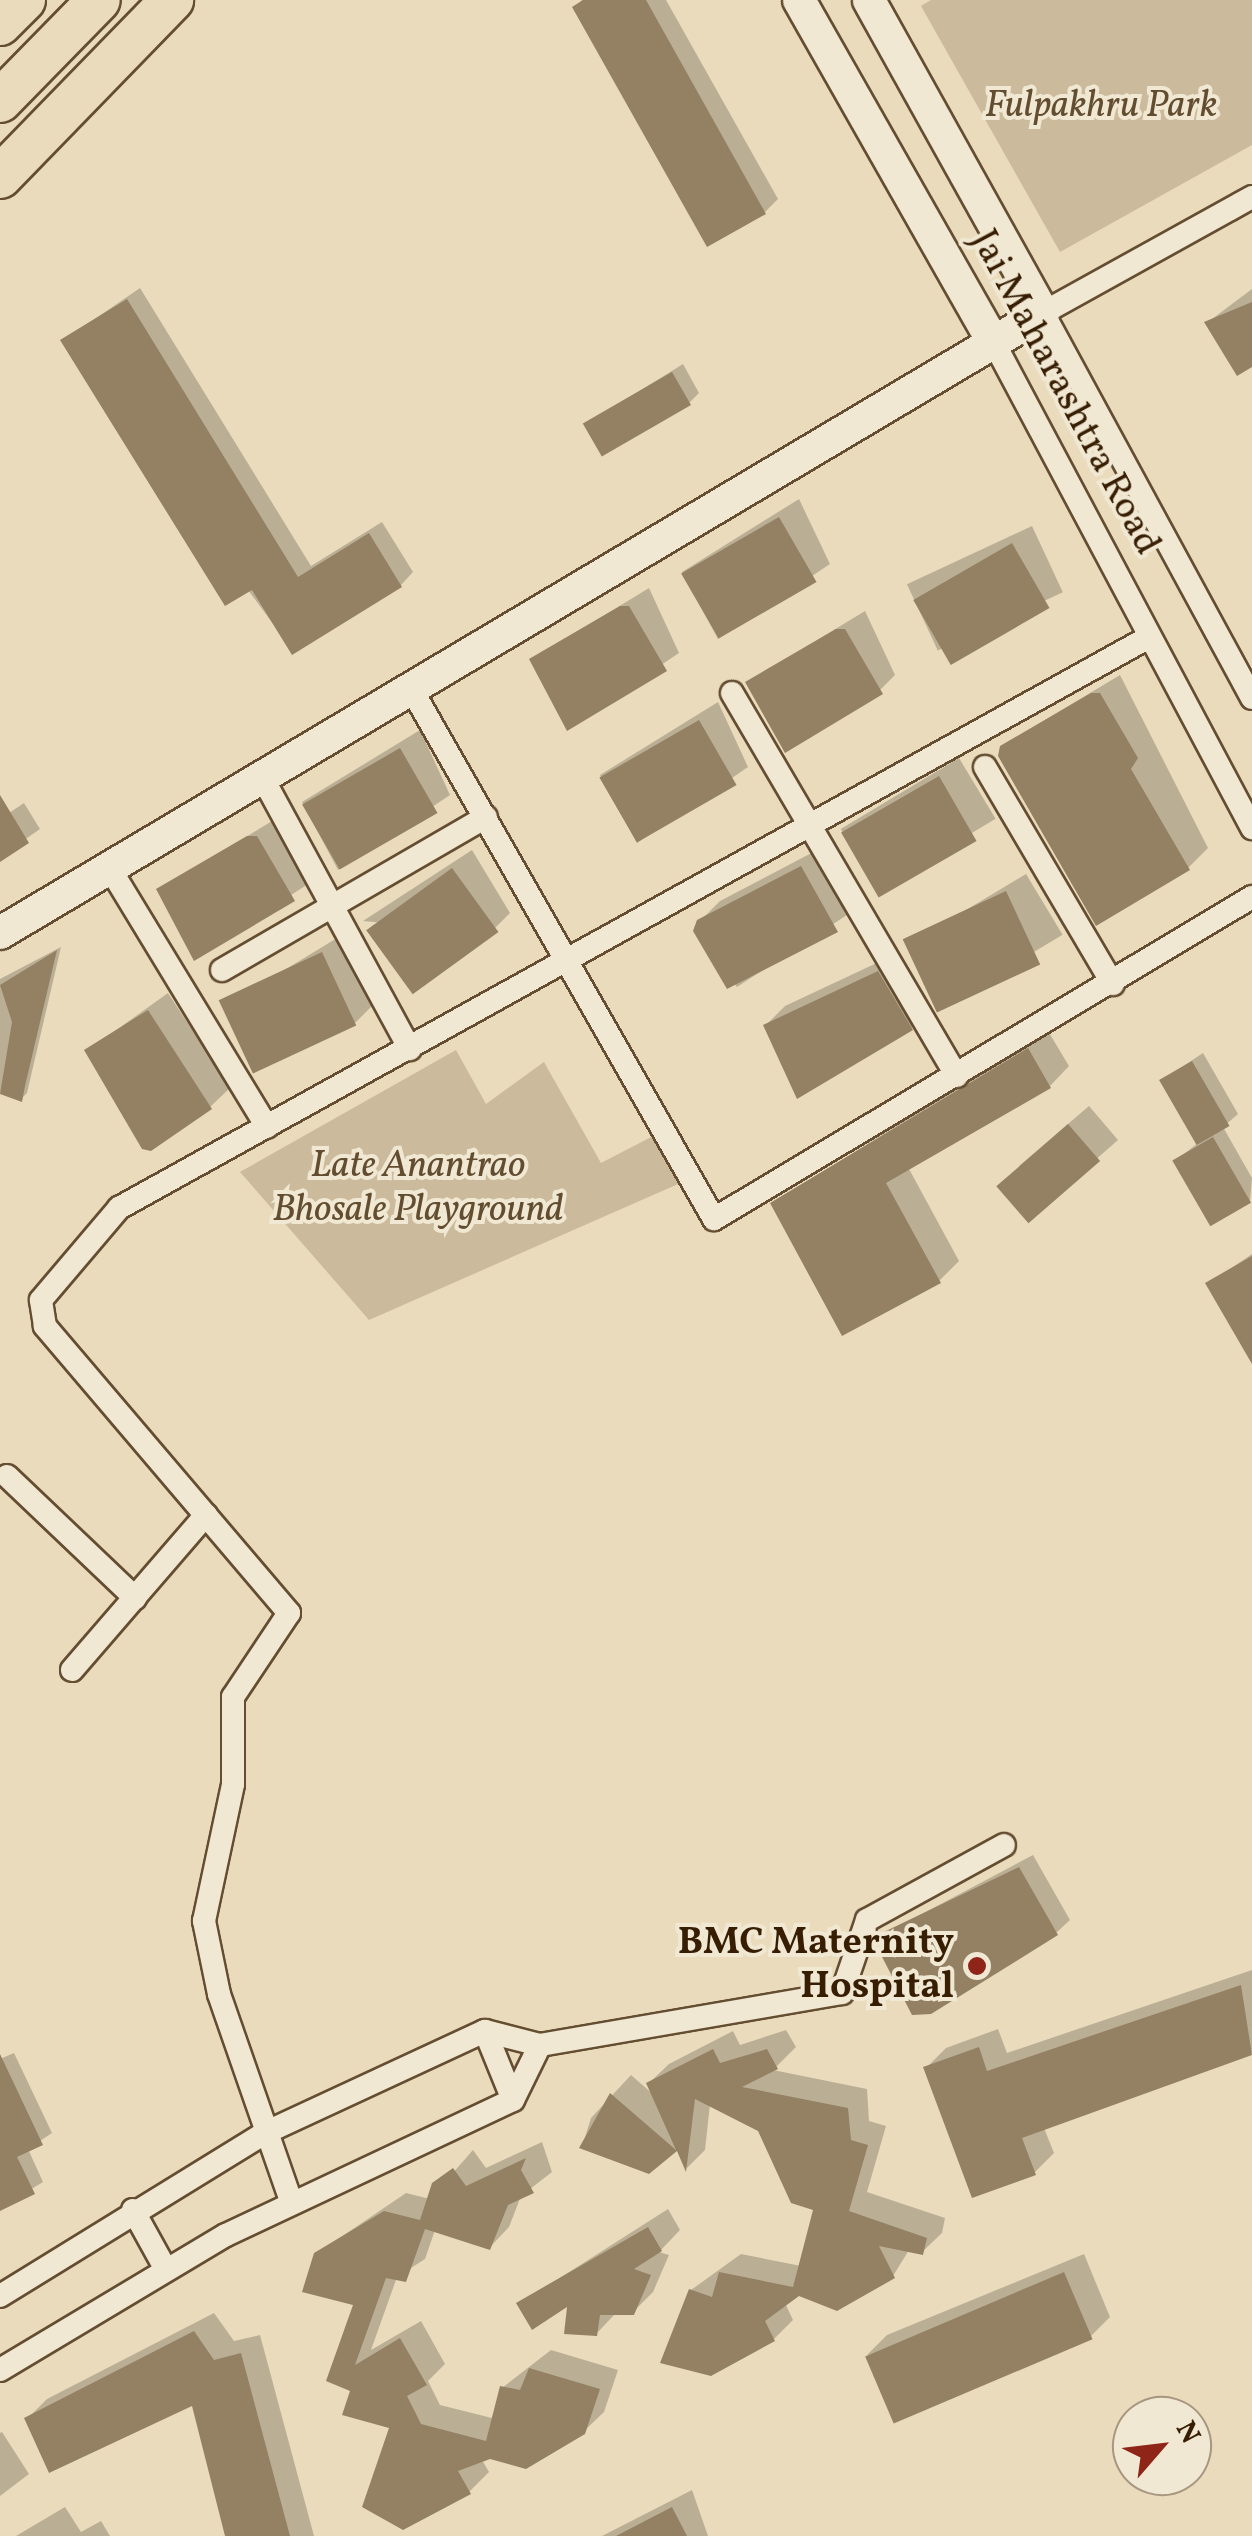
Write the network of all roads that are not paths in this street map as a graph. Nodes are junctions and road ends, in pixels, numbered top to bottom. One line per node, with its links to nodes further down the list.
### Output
1 (24, 0): 6 (highway)
2 (99, 0): 7 (highway)
3 (172, 0): 8 (highway)
4 (800, 0): 11 (street, Jai Maharashtra Road)
5 (869, 0): 10 (street, Jai Maharashtra Road)
6 (0, 24)
7 (0, 101)
8 (0, 177)
9 (1252, 197): 10 (street)
10 (1043, 313): 11 (street); 15 (street, Jai Maharashtra Road)
11 (992, 341): 12 (street, Jai Maharashtra Road); 13 (street)
12 (1149, 637): 19 (street); 20 (street, Jai Maharashtra Road)
13 (409, 685): 17 (street); 18 (street)
14 (732, 694): 19 (street)
15 (1252, 698)
16 (985, 767): 27 (street)
17 (261, 775): 21 (street); 23 (street)
18 (486, 816): 23 (street); 25 (street)
19 (808, 826): 25 (street); 29 (street)
20 (1252, 828)
21 (110, 866): 24 (street); 30 (street)
22 (1252, 897): 27 (street)
23 (332, 907): 26 (street); 28 (street)
24 (0, 933)
25 (571, 960): 28 (street); 29 (street)
26 (222, 970)
27 (1113, 984): 29 (street)
28 (410, 1049): 30 (street)
29 (957, 1076)
30 (267, 1127): 32 (street)
31 (7, 1476): 33 (street)
32 (206, 1515): 33 (street); 39 (street)
33 (134, 1598): 34 (street)
34 (72, 1670)
35 (1004, 1845): 37 (street)
36 (485, 2031): 37 (street); 38 (street); 39 (street)
37 (540, 2045): 38 (street)
38 (512, 2100): 40 (street)
39 (267, 2132): 40 (street); 41 (street)
40 (291, 2201): 42 (street)
41 (134, 2210): 42 (street); 43 (street)
42 (165, 2268): 44 (street)
43 (0, 2296)
44 (0, 2370)

